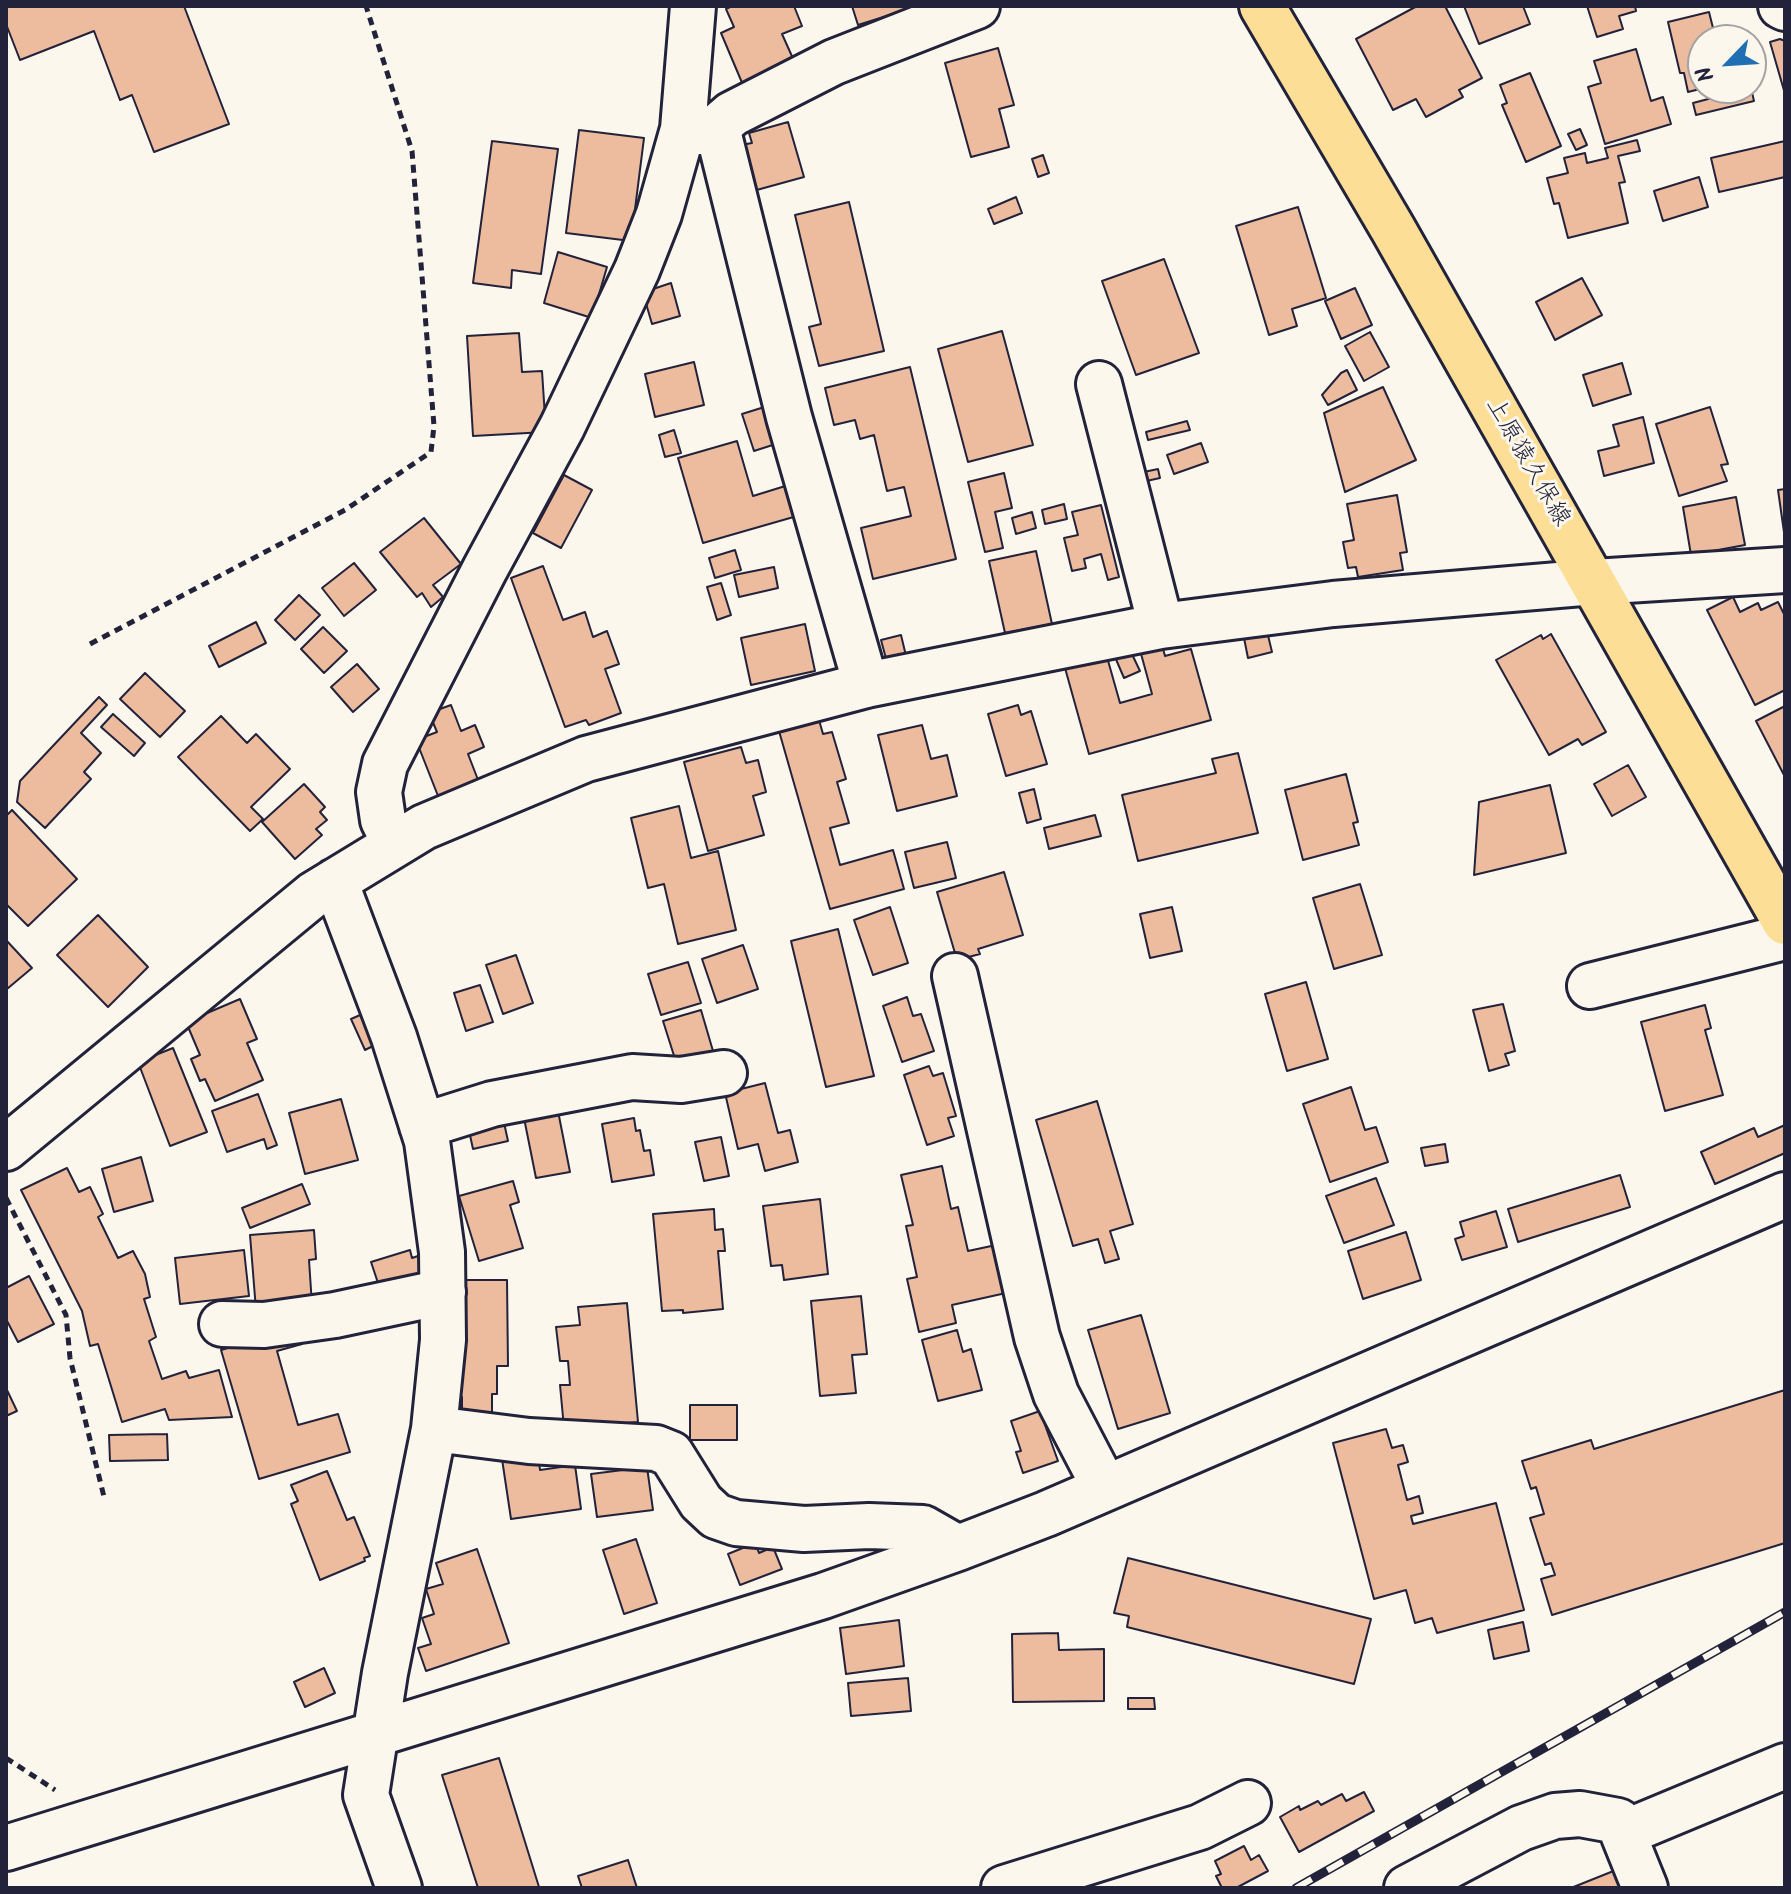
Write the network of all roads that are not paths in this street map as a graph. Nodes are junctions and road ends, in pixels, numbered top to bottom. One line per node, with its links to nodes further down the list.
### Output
1 (693, 6): 4 (street)
2 (977, 6): 4 (street)
3 (1262, 6): 7 (main road, 上原猿久保線)
4 (700, 128): 9 (street); 10 (street)
5 (1099, 384): 8 (street)
6 (1785, 570): 7 (street)
7 (1594, 582): 8 (street); 12 (main road, 上原猿久保線)
8 (1161, 626): 9 (street)
9 (866, 685): 10 (street)
10 (395, 844): 11 (street)
11 (335, 881): 17 (street); 18 (street)
12 (1785, 922)
13 (1785, 937): 15 (street)
14 (955, 976): 23 (street)
15 (1590, 986)
16 (724, 1073): 17 (street)
17 (422, 1126): 20 (street)
18 (6, 1148)
19 (1785, 1195): 23 (street)
20 (443, 1292): 21 (street); 22 (street)
21 (222, 1324)
22 (434, 1429): 24 (street); 25 (street)
23 (1105, 1488): 24 (street)
24 (958, 1548): 25 (street)
25 (375, 1733): 29 (street); 30 (street)
26 (1785, 1766): 28 (street)
27 (1248, 1803): 31 (street)
28 (1624, 1833): 32 (street); 33 (street)
29 (6, 1848)
30 (399, 1888)
31 (1004, 1888)
32 (1407, 1888)
33 (1645, 1888)

